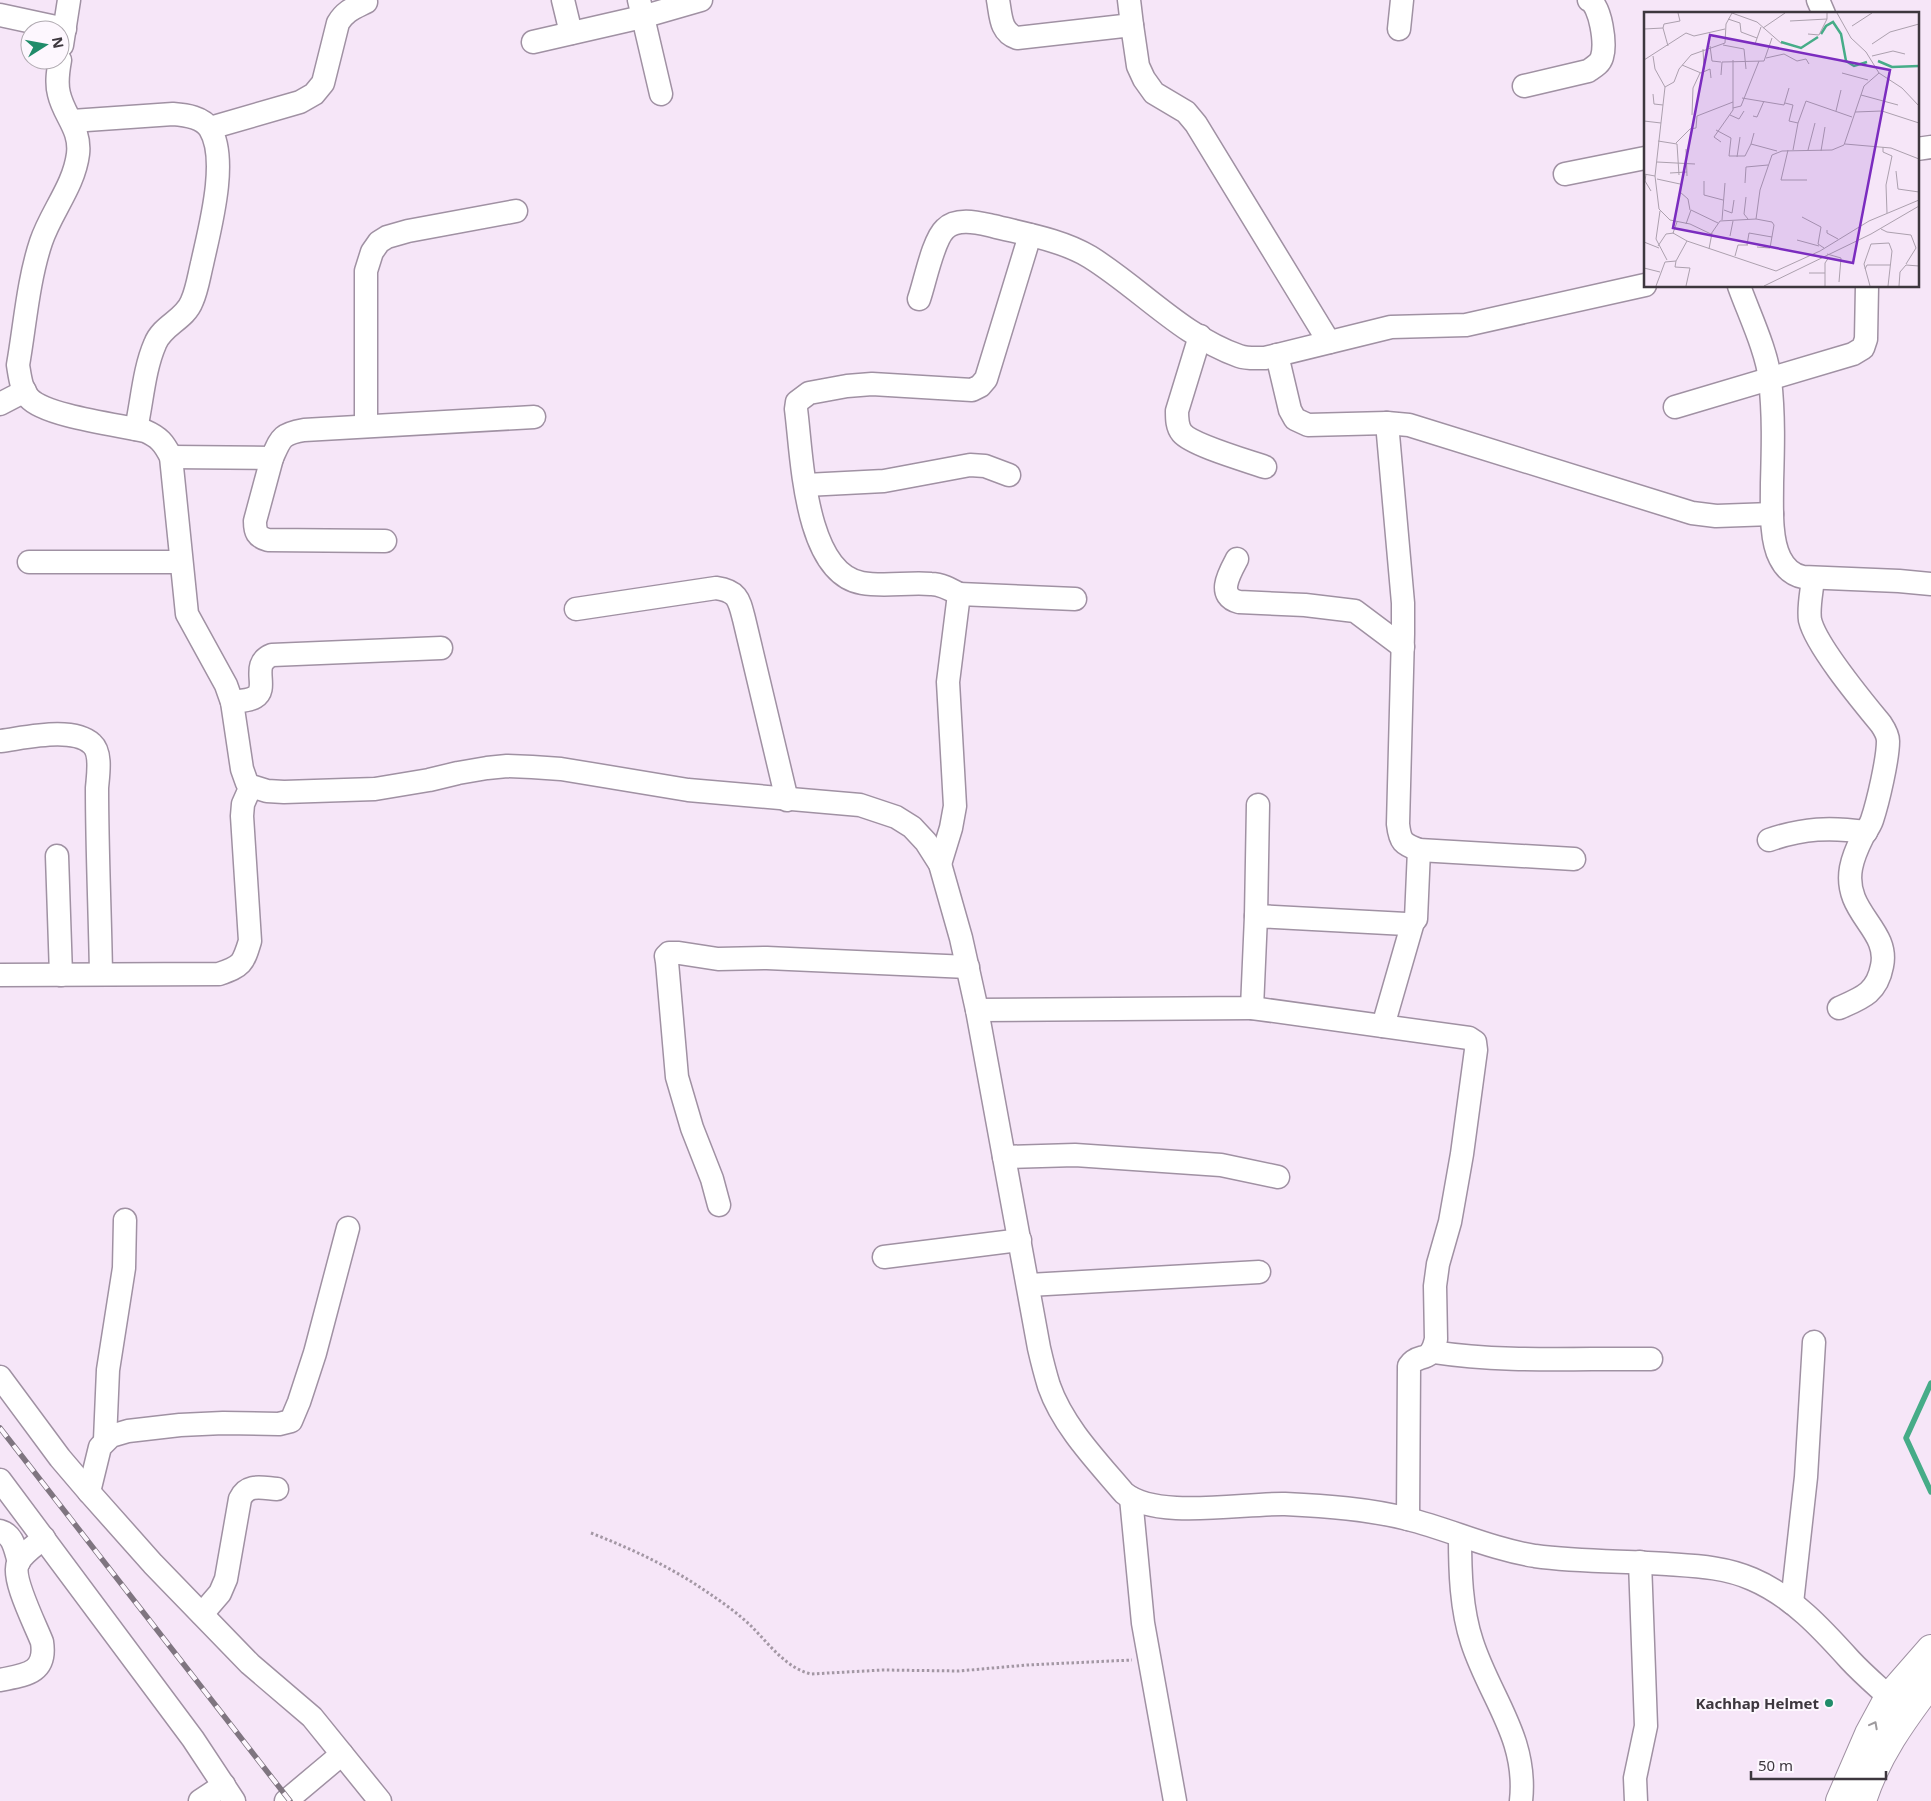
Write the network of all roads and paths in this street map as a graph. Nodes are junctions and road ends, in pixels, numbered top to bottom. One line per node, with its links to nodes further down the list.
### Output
1 (69, 0): 14 (street)
2 (563, 0): 17 (street)
3 (701, 0): 10 (street)
4 (998, 0): 15 (street)
5 (1129, 0): 15 (street)
6 (1402, 0): 16 (street)
7 (1818, 0): 11 (street)
8 (1595, 1): 20 (street)
9 (366, 2): 23 (street)
10 (640, 8): 17 (street); 21 (street)
11 (1823, 12)
12 (0, 15): 13 (street)
13 (21, 20)
14 (66, 20)
15 (1132, 26): 35 (street)
16 (1399, 29)
17 (572, 33): 18 (street)
18 (533, 42)
19 (58, 70): 22 (street)
20 (1524, 86)
21 (661, 94)
22 (72, 121): 23 (street); 38 (street)
23 (210, 128): 44 (street)
24 (1931, 147): 25 (street)
25 (1918, 149)
26 (1644, 158): 27 (street)
27 (1565, 174)
28 (516, 211): 43 (street)
29 (1030, 235): 33 (street); 34 (street); 49 (street)
30 (1644, 285): 35 (street)
31 (1740, 288): 37 (street)
32 (1867, 288): 37 (street)
33 (919, 299)
34 (1200, 336): 36 (street); 47 (street)
35 (1329, 342): 36 (street)
36 (1277, 355): 42 (street)
37 (1770, 378): 40 (street); 50 (street)
38 (25, 391): 39 (street); 44 (street)
39 (0, 404)
40 (1675, 407)
41 (534, 417): 43 (street)
42 (1387, 423): 50 (street); 61 (street)
43 (366, 426): 46 (street)
44 (136, 430): 45 (street)
45 (171, 457): 46 (street); 54 (street)
46 (272, 458): 51 (street)
47 (1265, 467)
48 (1009, 475): 49 (street)
49 (806, 485): 57 (street)
50 (1772, 514): 55 (street)
51 (385, 542)
52 (1237, 559): 61 (street)
53 (29, 562): 54 (street)
54 (181, 562): 62 (street)
55 (1813, 578): 56 (street); 67 (street)
56 (1931, 584)
57 (960, 594): 58 (street); 72 (street)
58 (1075, 599)
59 (576, 609): 65 (street)
60 (441, 648): 62 (street)
61 (1403, 648): 69 (street)
62 (232, 702): 64 (street)
63 (0, 741): 76 (street)
64 (251, 786): 65 (street); 76 (street)
65 (787, 800): 72 (street)
66 (1258, 805): 73 (street)
67 (1866, 832): 68 (street); 80 (street)
68 (1770, 840)
69 (1419, 850): 71 (street); 74 (street)
70 (57, 856): 78 (street)
71 (1574, 859)
72 (940, 864): 75 (street)
73 (1256, 916): 74 (street); 79 (street)
74 (1413, 922): 82 (street)
75 (968, 967): 81 (street); 85 (street)
76 (101, 974): 78 (street)
77 (0, 975): 78 (street)
78 (60, 975)
79 (1252, 1008): 81 (street); 82 (street)
80 (1839, 1008)
81 (977, 1010): 83 (street)
82 (1383, 1026): 93 (street)
83 (1004, 1157): 84 (street); 88 (street)
84 (1278, 1177)
85 (719, 1205)
86 (125, 1220): 96 (street)
87 (348, 1228): 96 (street)
88 (1020, 1240): 89 (street); 91 (street)
89 (884, 1257)
90 (1259, 1272): 91 (street)
91 (1029, 1285): 100 (street)
92 (1814, 1342): 108 (street)
93 (1433, 1352): 94 (street); 101 (street)
94 (1651, 1359)
95 (0, 1377): 98 (street)
96 (105, 1440): 98 (street)
97 (277, 1488): 109 (street)
98 (89, 1492): 109 (street)
99 (4, 1495): 105 (street)
100 (1130, 1498): 101 (street); 111 (street)
101 (1408, 1519): 104 (street)
102 (0, 1531): 106 (street)
103 (591, 1533): 111 (path)
104 (1460, 1536): 107 (street); 121 (street)
105 (44, 1538): 106 (street); 116 (street)
106 (19, 1562): 112 (street)
107 (1640, 1562): 108 (street); 122 (street)
108 (1792, 1603): 114 (street)
109 (202, 1614): 115 (street)
110 (1931, 1650): 114 (main road)
111 (1150, 1658): 120 (street)
112 (0, 1680)
113 (1931, 1682): 124 (main road)
114 (1889, 1697): 123 (main road, one-way to 114)
115 (342, 1754): 118 (street); 119 (street)
116 (229, 1793): 117 (street)
117 (200, 1801)
118 (286, 1801)
119 (380, 1801)
120 (1175, 1801)
121 (1521, 1801)
122 (1636, 1801)
123 (1840, 1801)
124 (1862, 1801)

